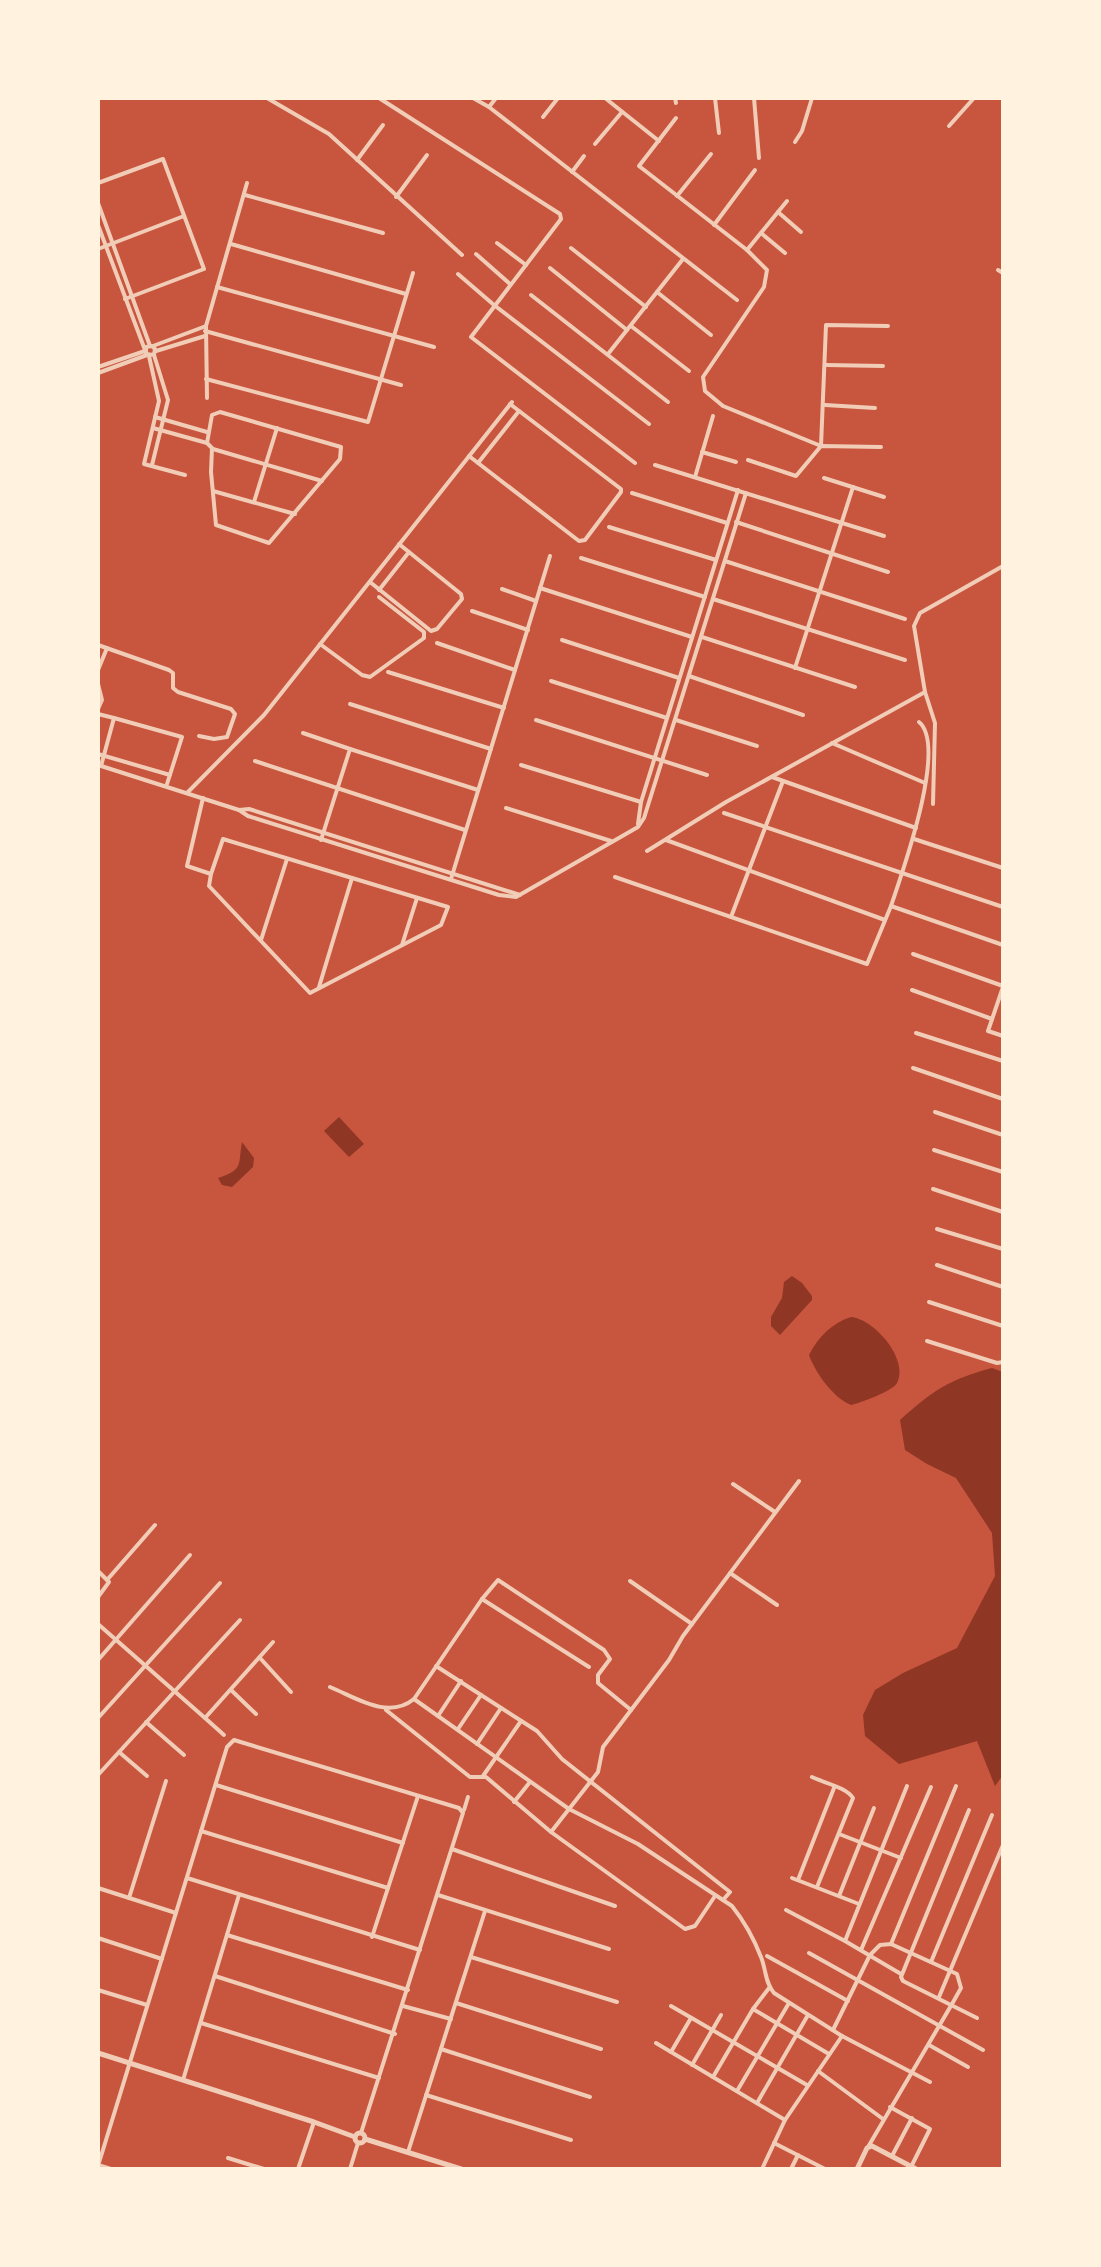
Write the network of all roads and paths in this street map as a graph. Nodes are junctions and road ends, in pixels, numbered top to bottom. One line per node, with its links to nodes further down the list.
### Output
1 (267, 98): 25 (street)
2 (379, 98): 53 (street)
3 (473, 98): 11 (street)
4 (496, 98): 11 (street)
5 (558, 98): 13 (street)
6 (605, 98): 12 (street)
7 (715, 98): 17 (street)
8 (754, 98): 24 (street)
9 (812, 98): 19 (street)
10 (974, 98): 16 (street)
11 (489, 107): 27 (street)
12 (622, 112): 18 (street); 20 (street)
13 (543, 117)
14 (676, 118): 18 (street)
15 (383, 125): 25 (street)
16 (949, 126)
17 (719, 133)
18 (659, 141): 31 (street)
19 (795, 142)
20 (595, 144)
21 (711, 154): 31 (street)
22 (427, 155): 32 (street)
23 (584, 156): 27 (street)
24 (759, 158)
25 (357, 160): 32 (street)
26 (755, 170): 38 (street)
27 (572, 172): 52 (street)
28 (98, 183): 36 (street)
29 (247, 183): 30 (street)
30 (245, 195): 40 (street); 44 (street)
31 (677, 196): 38 (street)
32 (396, 197): 51 (street)
33 (787, 201): 35 (street)
34 (98, 203): 43 (street)
35 (778, 212): 39 (street); 41 (street)
36 (184, 216): 43 (street); 62 (street)
37 (98, 225): 45 (street)
38 (714, 225): 48 (street)
39 (801, 232)
40 (383, 233)
41 (761, 233): 48 (street); 49 (street)
42 (497, 243): 53 (street)
43 (112, 244): 45 (street); 62 (street)
44 (230, 244): 58 (street); 60 (street)
45 (105, 246): 47 (street); 63 (street)
46 (571, 248): 66 (street)
47 (98, 249)
48 (747, 250): 97 (street)
49 (785, 253)
50 (476, 254): 57 (street)
51 (462, 255)
52 (683, 259): 59 (street); 64 (street)
53 (526, 265): 57 (street)
54 (550, 268): 68 (street)
55 (413, 273): 60 (street)
56 (458, 274): 65 (street)
57 (510, 284): 65 (street)
58 (217, 287): 69 (street); 71 (street)
59 (657, 292): 66 (street); 70 (street)
60 (406, 294): 71 (street)
61 (531, 295): 74 (street)
62 (132, 296): 63 (street); 73 (street)
63 (125, 299): 73 (street)
64 (737, 300)
65 (494, 305): 91 (street); 105 (street)
66 (646, 307): 68 (street)
67 (888, 326): 75 (street)
68 (629, 328): 74 (street); 78 (street)
69 (205, 331): 73 (street); 73 (street); 80 (street); 81 (street)
70 (711, 335)
71 (393, 336): 72 (street); 81 (street)
72 (434, 347)
73 (150, 351): 77 (street); 79 (street); 89 (street); 90 (street)
74 (608, 354): 84 (street)
75 (825, 365): 76 (street); 85 (street)
76 (883, 366)
77 (98, 367)
78 (689, 371)
79 (98, 373)
80 (206, 379): 81 (street); 83 (street)
81 (381, 380): 82 (street)
82 (401, 385)
83 (207, 398)
84 (668, 402)
85 (825, 405): 86 (street); 97 (street)
86 (875, 408)
87 (519, 411): 101 (street); 104 (street); 104 (street)
88 (713, 416): 100 (street)
89 (155, 417): 90 (street); 92 (street)
90 (163, 419): 94 (street); 95 (street)
91 (649, 424)
92 (153, 428): 94 (street); 107 (street)
93 (277, 428): 95 (street); 106 (street); 112 (street)
94 (161, 430): 96 (street); 107 (street)
95 (207, 432): 96 (street)
96 (207, 443): 99 (street)
97 (821, 446): 98 (street); 102 (street)
98 (881, 447)
99 (212, 448): 106 (street); 115 (street)
100 (702, 452): 103 (street); 110 (street)
101 (469, 456): 104 (street); 126 (street)
102 (748, 460)
103 (736, 462)
104 (478, 463)
105 (635, 463)
106 (266, 464): 112 (street); 119 (street)
107 (152, 465): 109 (street)
108 (655, 465): 110 (street)
109 (185, 475)
110 (695, 477): 114 (street)
111 (824, 478): 113 (street)
112 (322, 481): 120 (street)
113 (853, 487): 118 (street); 123 (street)
114 (738, 490): 117 (street); 122 (street)
115 (212, 491): 119 (street); 120 (street)
116 (632, 493): 122 (street)
117 (746, 493): 121 (street); 123 (street)
118 (884, 497)
119 (254, 502): 120 (street)
120 (295, 514)
121 (736, 522): 128 (street); 132 (street)
122 (727, 523): 131 (street)
123 (841, 523): 125 (street); 128 (street)
124 (609, 527): 131 (street)
125 (884, 536)
126 (399, 544): 127 (street); 135 (street)
127 (409, 552): 138 (street); 138 (street)
128 (829, 554): 134 (street); 139 (street)
129 (550, 556): 136 (street)
130 (581, 558): 141 (street)
131 (716, 560): 141 (street)
132 (725, 561): 139 (street); 142 (street)
133 (1003, 566): 165 (street)
134 (888, 572)
135 (369, 582): 138 (street); 152 (street)
136 (540, 588): 143 (street); 148 (street)
137 (502, 589): 143 (street)
138 (379, 590)
139 (818, 592): 145 (street); 146 (street)
140 (379, 597): 152 (street)
141 (705, 597): 142 (street); 148 (street)
142 (713, 600): 146 (street); 149 (street)
143 (536, 601): 147 (street)
144 (472, 611): 147 (street)
145 (905, 619)
146 (807, 629): 155 (street); 156 (street)
147 (528, 630): 158 (street)
148 (692, 637): 161 (street)
149 (701, 637): 156 (street); 160 (street)
150 (562, 640): 161 (street)
151 (437, 643): 158 (street)
152 (320, 644): 195 (street)
153 (98, 645): 154 (street)
154 (107, 648): 157 (street); 176 (street)
155 (905, 660)
156 (795, 668): 164 (street)
157 (98, 670)
158 (515, 670): 167 (street)
159 (388, 672): 167 (street)
160 (689, 676): 169 (street); 173 (street)
161 (679, 678): 171 (street)
162 (551, 681): 171 (street)
163 (98, 684): 168 (street)
164 (855, 687)
165 (925, 692): 177 (street); 198 (street)
166 (350, 704): 180 (street)
167 (504, 708): 180 (street)
168 (98, 712): 170 (street)
169 (803, 715)
170 (114, 718): 181 (street); 187 (street)
171 (667, 718): 182 (street)
172 (536, 720): 182 (street)
173 (675, 720): 178 (street); 184 (street)
174 (919, 722): 191 (street)
175 (303, 733): 179 (street)
176 (199, 736)
177 (832, 743): 189 (street); 191 (street)
178 (757, 746)
179 (350, 749): 193 (street); 194 (street)
180 (491, 749): 194 (street)
181 (101, 755): 185 (street); 187 (street)
182 (654, 758): 184 (street); 197 (street)
183 (255, 761): 193 (street)
184 (662, 761): 188 (street); 202 (street)
185 (100, 765): 192 (street)
186 (521, 765): 197 (street)
187 (170, 775): 192 (street)
188 (707, 775)
189 (772, 777): 190 (street); 209 (street)
190 (783, 781): 203 (street); 204 (street)
191 (925, 783): 204 (street)
192 (167, 785): 195 (street)
193 (338, 789): 205 (street); 206 (street)
194 (478, 790): 205 (street)
195 (188, 792): 196 (street)
196 (203, 798): 200 (street); 216 (street)
197 (641, 802): 202 (street)
198 (933, 804)
199 (506, 808): 210 (street)
200 (239, 810): 206 (street); 208 (street)
201 (724, 813): 203 (street)
202 (638, 827): 210 (street)
203 (765, 827): 214 (street); 215 (street)
204 (916, 828): 207 (street)
205 (465, 830): 217 (street)
206 (324, 832): 208 (street); 217 (street)
207 (913, 839): 213 (street); 215 (street)
208 (321, 840): 217 (street)
209 (665, 840): 211 (street); 214 (street)
210 (611, 841): 217 (street)
211 (647, 851)
212 (287, 859): 216 (street); 219 (street); 225 (street)
213 (1003, 868)
214 (749, 870): 223 (street); 224 (street)
215 (902, 873): 221 (street); 222 (street)
216 (211, 874): 225 (street)
217 (451, 876)
218 (615, 877): 223 (street)
219 (352, 878): 220 (street); 230 (street)
220 (417, 898): 227 (street); 227 (street)
221 (891, 906): 224 (street); 226 (street)
222 (1003, 907)
223 (731, 917): 224 (street)
224 (885, 920)
225 (261, 941): 230 (street)
226 (1003, 945)
227 (401, 946): 230 (street)
228 (913, 954): 229 (street)
229 (1003, 986): 232 (street)
230 (318, 989)
231 (912, 990): 232 (street)
232 (992, 1019): 234 (street)
233 (916, 1033): 235 (street)
234 (1003, 1036)
235 (1003, 1061)
236 (913, 1068): 237 (street)
237 (1003, 1099)
238 (935, 1112): 239 (street)
239 (1003, 1135)
240 (934, 1150): 241 (street)
241 (1003, 1172)
242 (933, 1189): 243 (street)
243 (1003, 1212)
244 (937, 1229): 245 (street)
245 (1003, 1249)
246 (937, 1265): 247 (street)
247 (1003, 1287)
248 (929, 1302): 249 (street)
249 (1003, 1326)
250 (927, 1341): 251 (street)
251 (1003, 1362)
252 (799, 1481): 254 (street)
253 (733, 1484): 254 (street)
254 (775, 1512): 258 (street)
255 (155, 1525): 259 (street)
256 (190, 1555): 268 (street)
257 (98, 1571): 259 (street)
258 (730, 1573): 264 (street); 267 (street)
259 (107, 1580): 262 (street)
260 (630, 1581): 267 (street)
261 (220, 1583): 272 (street)
262 (98, 1597)
263 (482, 1599): 273 (street); 274 (street); 284 (street)
264 (777, 1605)
265 (240, 1620): 278 (street)
266 (98, 1624): 268 (street)
267 (692, 1624): 284 (street)
268 (116, 1640): 271 (street); 272 (street)
269 (273, 1642): 270 (street)
270 (260, 1658): 277 (street); 279 (street)
271 (98, 1660)
272 (145, 1666): 278 (street); 287 (street)
273 (436, 1666): 275 (street); 281 (street)
274 (589, 1667)
275 (461, 1681): 280 (street); 286 (street)
276 (330, 1687): 283 (street)
277 (231, 1690): 285 (street); 288 (street)
278 (174, 1691): 288 (street); 290 (street)
279 (291, 1692)
280 (481, 1695): 282 (street); 291 (street)
281 (414, 1699): 283 (street); 286 (street)
282 (501, 1708): 289 (street); 293 (street)
283 (385, 1709): 299 (street)
284 (631, 1710): 301 (street)
285 (256, 1714)
286 (438, 1716): 291 (street)
287 (98, 1718)
288 (205, 1718): 292 (street)
289 (521, 1721): 296 (street); 301 (street)
290 (146, 1722): 294 (street); 295 (street)
291 (457, 1730): 293 (street)
292 (224, 1735)
293 (477, 1744): 296 (street)
294 (119, 1752): 297 (street); 298 (street)
295 (184, 1755)
296 (497, 1758): 299 (street); 303 (street)
297 (98, 1775)
298 (147, 1776)
299 (483, 1776): 311 (street)
300 (812, 1777): 308 (street)
301 (591, 1780): 313 (street); 335 (street)
302 (166, 1781): 334 (street)
303 (530, 1782): 311 (street); 313 (street)
304 (216, 1785): 309 (street); 317 (street); 321 (street)
305 (907, 1786): 324 (street)
306 (956, 1786): 345 (street)
307 (931, 1787): 325 (street)
308 (834, 1788): 319 (street); 327 (street)
309 (418, 1796): 315 (street); 321 (street)
310 (468, 1797): 315 (street)
311 (514, 1802): 318 (street)
312 (874, 1808): 320 (street)
313 (569, 1809): 318 (street); 332 (street)
314 (969, 1810): 350 (street)
315 (463, 1813): 323 (street)
316 (992, 1815): 355 (street)
317 (201, 1831): 326 (street); 329 (street)
318 (551, 1832): 332 (street)
319 (839, 1834): 320 (street); 327 (street)
320 (860, 1842): 324 (street); 333 (street)
321 (403, 1843): 329 (street)
322 (1003, 1845): 356 (street)
323 (452, 1849): 331 (street); 337 (street)
324 (880, 1850): 325 (street); 336 (street)
325 (901, 1858): 348 (street)
326 (187, 1878): 330 (street); 340 (street)
327 (817, 1887): 333 (street)
328 (98, 1888): 334 (street)
329 (388, 1888): 342 (street)
330 (239, 1895): 341 (street); 342 (street)
331 (438, 1895): 339 (street); 347 (street)
332 (715, 1896): 335 (street)
333 (839, 1896): 336 (street)
334 (129, 1898): 340 (street)
335 (723, 1900): 360 (street)
336 (859, 1904): 344 (street)
337 (615, 1906)
338 (786, 1910): 344 (street)
339 (485, 1911): 346 (street); 353 (street)
340 (176, 1913): 354 (street)
341 (227, 1935): 358 (street); 362 (street)
342 (372, 1937): 347 (street)
343 (98, 1938): 354 (street)
344 (845, 1941): 348 (street)
345 (891, 1944): 350 (street); 351 (street)
346 (609, 1949)
347 (420, 1950): 362 (street)
348 (861, 1950): 351 (street)
349 (809, 1953): 359 (street)
350 (911, 1953): 355 (street); 357 (street)
351 (870, 1955): 357 (street); 359 (street)
352 (767, 1956): 364 (street)
353 (471, 1957): 365 (street); 366 (street)
354 (162, 1959): 369 (street)
355 (931, 1962): 356 (street)
356 (950, 1970): 363 (street); 368 (street)
357 (901, 1974): 363 (street)
358 (215, 1976): 378 (street); 383 (street)
359 (858, 1980): 364 (street); 380 (street)
360 (769, 1988): 367 (street); 372 (street)
361 (98, 1990): 369 (street)
362 (408, 1990): 370 (street)
363 (939, 1997): 368 (street)
364 (848, 2001): 382 (street)
365 (617, 2002)
366 (456, 2003): 377 (street); 390 (street)
367 (789, 2003): 374 (street); 379 (street)
368 (952, 2004): 376 (street); 380 (street)
369 (147, 2005): 396 (street)
370 (403, 2006): 377 (street); 383 (street)
371 (671, 2006): 375 (street)
372 (753, 2009): 379 (street); 387 (street)
373 (721, 2015): 381 (street)
374 (808, 2015): 382 (street); 384 (street)
375 (691, 2018): 381 (street); 392 (street)
376 (977, 2018)
377 (451, 2019): 389 (street)
378 (201, 2023): 403 (street); 404 (street)
379 (777, 2023): 384 (street); 395 (street)
380 (940, 2024): 388 (street); 391 (street)
381 (712, 2030): 387 (street); 397 (street)
382 (833, 2030): 385 (street)
383 (395, 2034): 403 (street)
384 (797, 2035): 394 (street); 399 (street)
385 (842, 2036): 394 (street); 401 (street)
386 (656, 2043): 392 (street)
387 (734, 2043): 395 (street); 402 (street)
388 (928, 2045): 398 (street); 401 (street)
389 (441, 2049): 408 (street); 409 (street)
390 (601, 2049)
391 (983, 2050)
392 (671, 2052): 397 (street)
393 (98, 2053): 396 (street)
394 (829, 2054): 400 (street)
395 (757, 2056): 399 (street); 407 (street)
396 (130, 2063): 404 (street); 426 (street)
397 (692, 2065): 402 (street)
398 (968, 2067)
399 (777, 2068): 406 (street); 410 (street)
400 (817, 2071): 406 (street); 413 (street)
401 (912, 2073): 405 (street); 411 (street)
402 (713, 2077): 407 (street)
403 (379, 2078): 416 (street)
404 (183, 2080): 415 (street)
405 (930, 2082)
406 (807, 2085): 414 (street)
407 (737, 2092): 410 (street)
408 (426, 2095): 419 (street); 422 (street)
409 (590, 2097)
410 (757, 2104): 414 (street)
411 (890, 2107): 412 (street); 413 (street)
412 (912, 2118): 424 (street); 428 (street)
413 (883, 2119): 421 (street)
414 (785, 2120): 420 (street)
415 (314, 2122): 418 (street); 431 (street)
416 (361, 2133): 417 (street); 418 (street)
417 (365, 2139): 418 (street); 422 (street)
418 (357, 2140): 432 (street)
419 (571, 2140)
420 (774, 2142): 423 (street); 434 (street)
421 (867, 2148): 424 (street); 436 (street)
422 (408, 2152): 433 (street)
423 (798, 2155): 427 (street); 435 (street)
424 (892, 2156): 428 (street)
425 (228, 2158): 430 (street)
426 (98, 2165): 429 (street)
427 (822, 2168)
428 (914, 2168)
429 (111, 2169)
430 (264, 2169)
431 (298, 2169)
432 (350, 2169)
433 (461, 2169)
434 (762, 2169)
435 (791, 2169)
436 (857, 2169)

